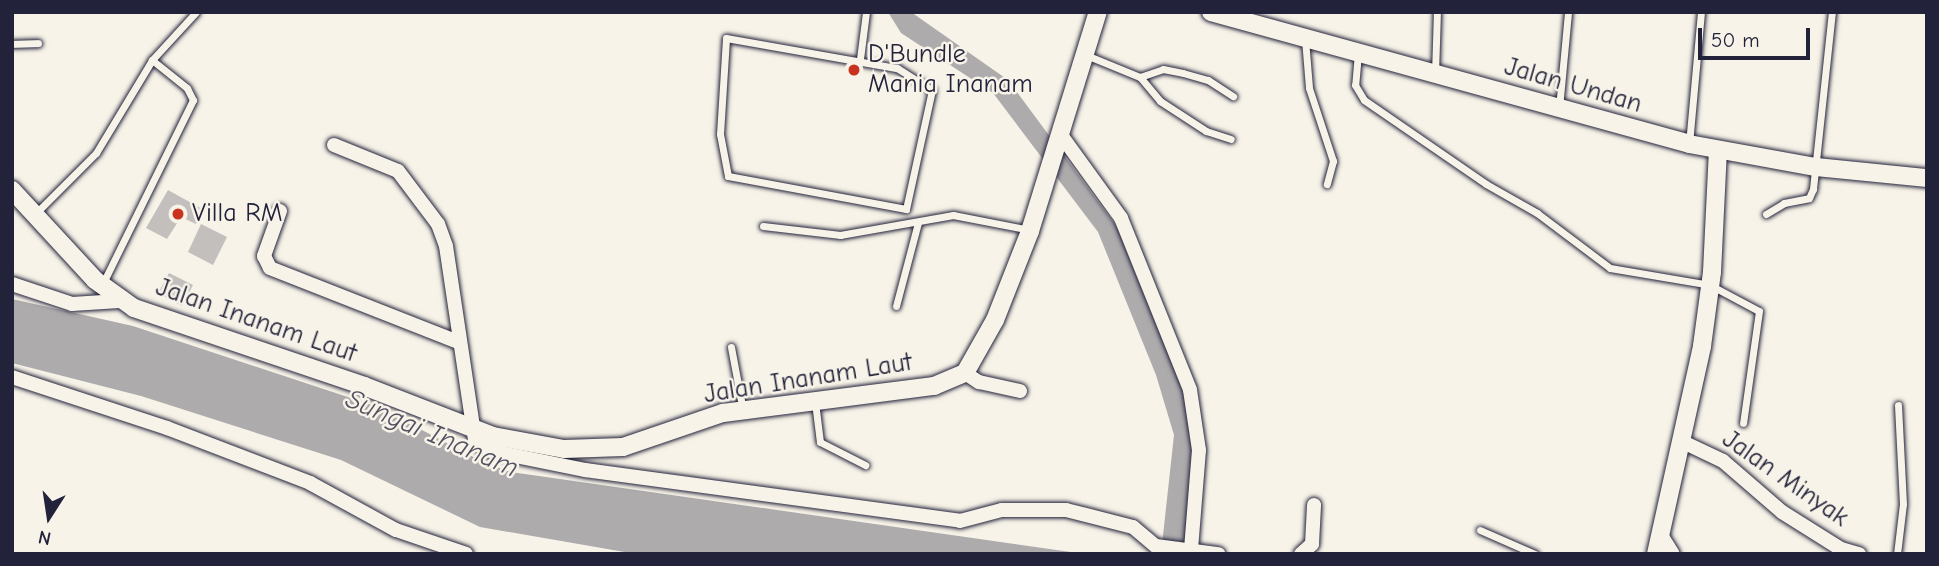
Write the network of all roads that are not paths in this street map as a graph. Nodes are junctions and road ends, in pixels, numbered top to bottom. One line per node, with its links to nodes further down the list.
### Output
1 (197, 12): 16 (lane)
2 (866, 12): 15 (lane)
3 (1098, 12): 14 (street)
4 (1211, 12): 9 (street, Jalan Undan)
5 (1437, 12): 17 (lane)
6 (1568, 12): 20 (lane)
7 (1701, 12): 23 (lane)
8 (1832, 12): 26 (lane)
9 (1259, 18): 10 (street, Jalan Undan)
10 (1305, 38): 13 (street, Jalan Undan); 28 (lane)
11 (38, 43): 12 (lane)
12 (12, 44)
13 (1357, 53): 17 (street, Jalan Undan); 38 (lane)
14 (1085, 54): 18 (lane); 21 (street)
15 (860, 59): 15 (lane)
16 (152, 60): 31 (lane); 37 (lane)
17 (1434, 74): 20 (street, Jalan Undan)
18 (1140, 77): 19 (lane); 22 (lane)
19 (1233, 96)
20 (1559, 109): 23 (street, Jalan Undan)
21 (1061, 135): 35 (street); 56 (street)
22 (1231, 139)
23 (1689, 144): 25 (street, Jalan Undan)
24 (334, 145): 41 (street)
25 (1718, 150): 26 (street, Jalan Undan); 38 (street)
26 (1816, 167): 27 (street, Jalan Undan); 32 (lane)
27 (1927, 177)
28 (1326, 184)
29 (12, 190): 31 (street, Jalan Inanam Laut)
30 (280, 211): 41 (street)
31 (36, 214): 37 (street, Jalan Inanam Laut)
32 (1766, 214)
33 (918, 223): 34 (lane); 35 (lane); 40 (lane)
34 (763, 226)
35 (1030, 231): 43 (street)
36 (12, 284): 39 (street)
37 (102, 285): 39 (street, Jalan Inanam Laut)
38 (1710, 285): 49 (lane); 51 (street)
39 (119, 301): 50 (street, Jalan Inanam Laut)
40 (896, 306)
41 (458, 342): 50 (street)
42 (732, 347): 48 (lane)
43 (965, 373): 45 (street); 46 (street, Jalan Inanam Laut)
44 (12, 377): 57 (street)
45 (1020, 391)
46 (815, 401): 48 (street, Jalan Inanam Laut); 52 (lane)
47 (1898, 405): 64 (lane)
48 (743, 411): 50 (street, Jalan Inanam Laut)
49 (1743, 423)
50 (473, 426): 56 (street)
51 (1683, 442): 55 (street); 63 (street, Jalan Minyak)
52 (864, 465)
53 (1314, 505): 59 (street)
54 (1480, 530): 60 (lane)
55 (1661, 535): 61 (street); 62 (street)
56 (1191, 550): 58 (street)
57 (466, 554)
58 (1218, 554)
59 (1301, 554)
60 (1535, 554)
61 (1656, 554)
62 (1673, 554)
63 (1859, 554)
64 (1897, 554)

